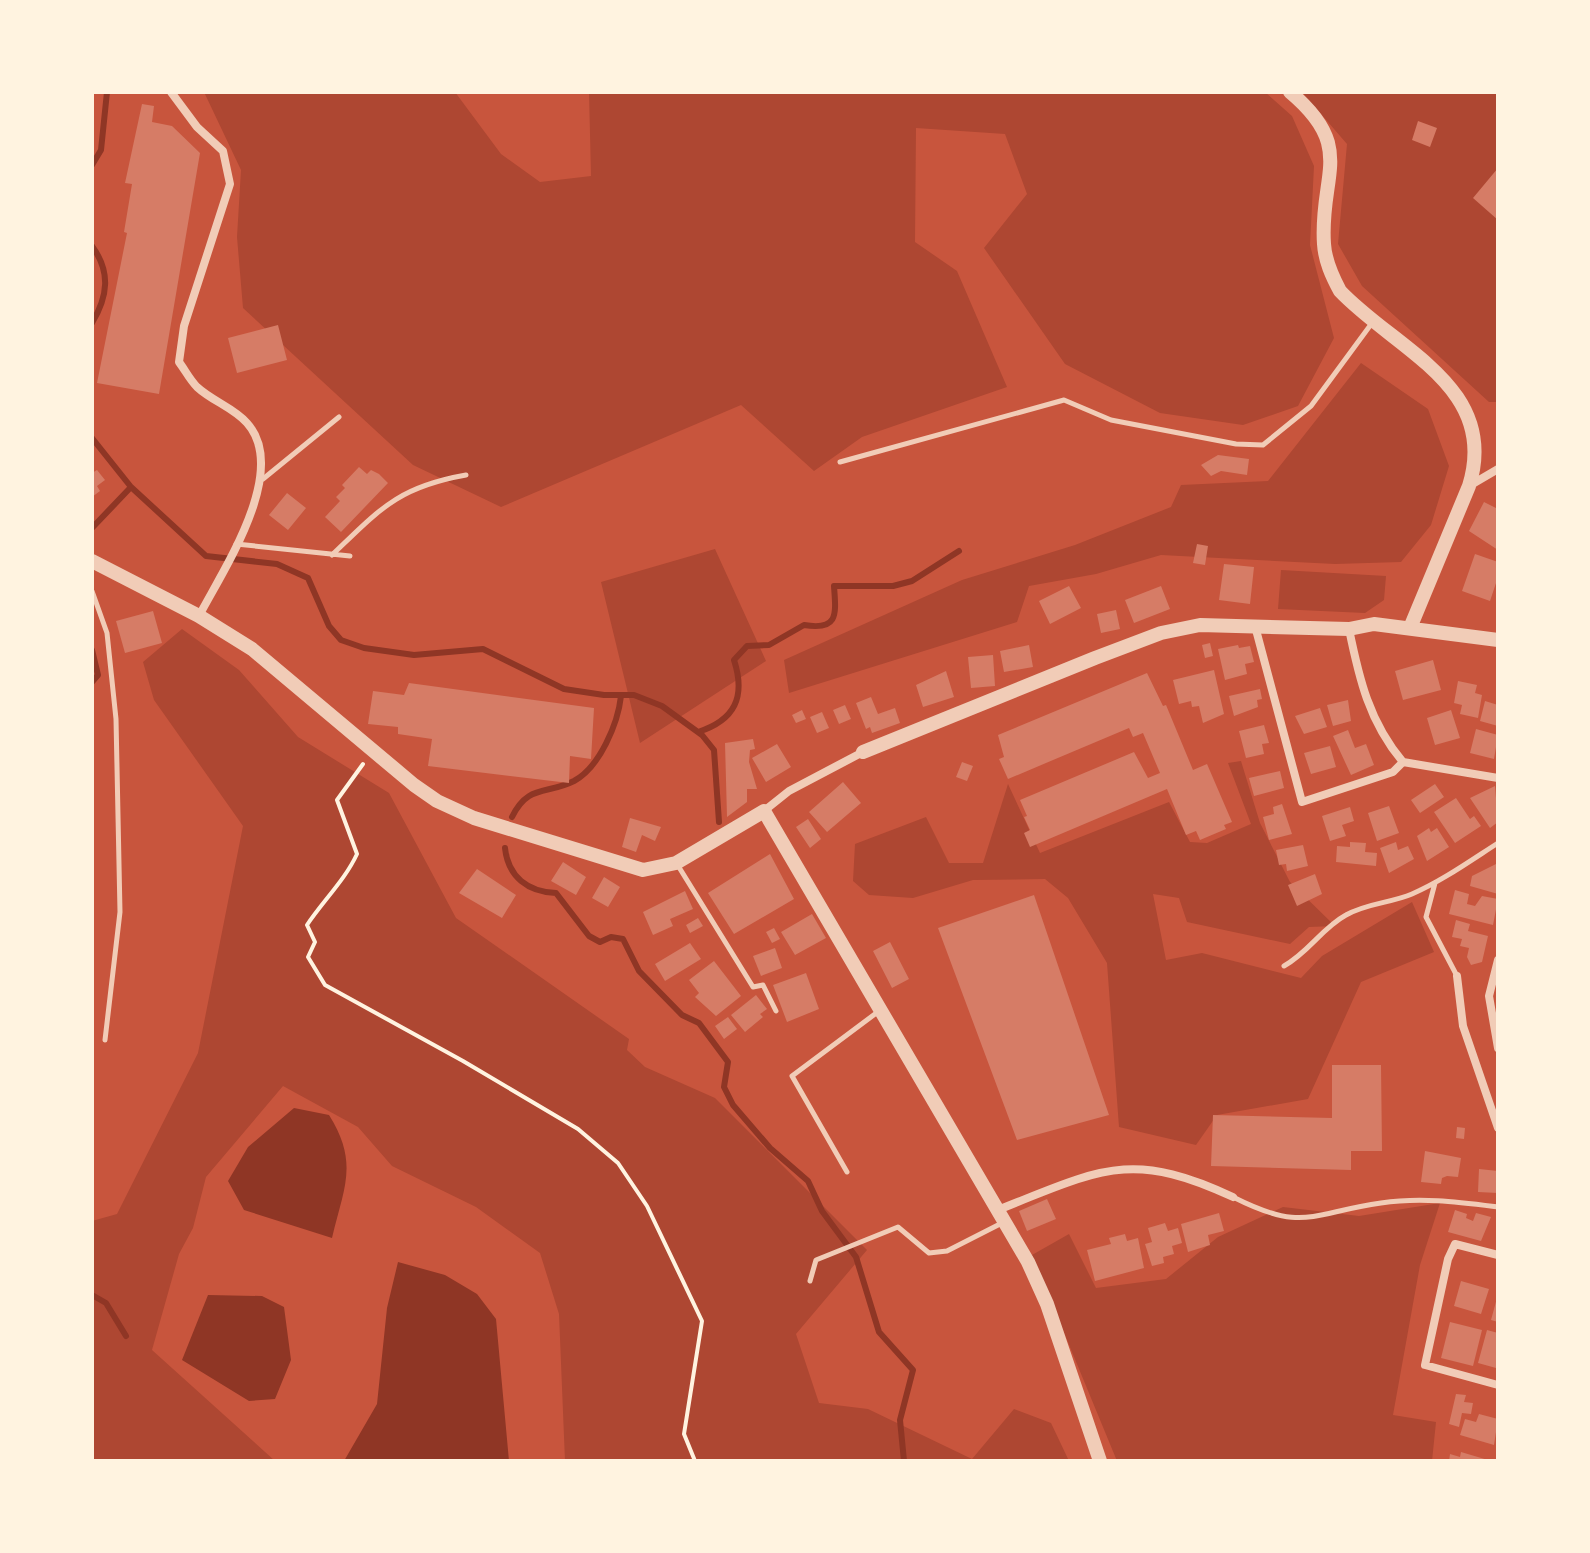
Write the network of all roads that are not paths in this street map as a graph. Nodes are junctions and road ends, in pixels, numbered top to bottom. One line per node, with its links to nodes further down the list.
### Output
1 (171, 92): 8 (street)
2 (1290, 92): 3 (street)
3 (1373, 322): 5 (lane); 9 (street)
4 (339, 417): 8 (lane)
5 (840, 462)
6 (1498, 469): 9 (street)
7 (466, 475): 11 (lane)
8 (263, 479): 10 (street)
9 (1469, 486): 17 (street)
10 (236, 544): 11 (lane); 15 (street)
11 (332, 555): 12 (lane)
12 (350, 556)
13 (92, 561): 15 (street)
14 (92, 591): 32 (lane)
15 (199, 616): 25 (street)
16 (1255, 626): 18 (street); 20 (street); 21 (street)
17 (1410, 628): 18 (street); 19 (street)
18 (1349, 629): 21 (street)
19 (1498, 640)
20 (863, 752): 23 (street)
21 (1403, 762): 22 (street)
22 (1498, 778)
23 (764, 811): 25 (street); 30 (street)
24 (1498, 843): 26 (lane)
25 (676, 863): 31 (lane)
26 (1435, 883): 28 (lane); 29 (lane)
27 (1498, 961): 33 (street)
28 (1284, 966)
29 (1457, 976): 34 (street)
30 (880, 1010): 35 (lane); 38 (street)
31 (776, 1011)
32 (105, 1040)
33 (1498, 1048)
34 (1498, 1128)
35 (847, 1172)
36 (1233, 1197): 37 (lane); 38 (street)
37 (1498, 1207)
38 (1003, 1215): 40 (lane); 42 (street)
39 (1498, 1255): 41 (street)
40 (810, 1281)
41 (1498, 1385)
42 (1100, 1461)

